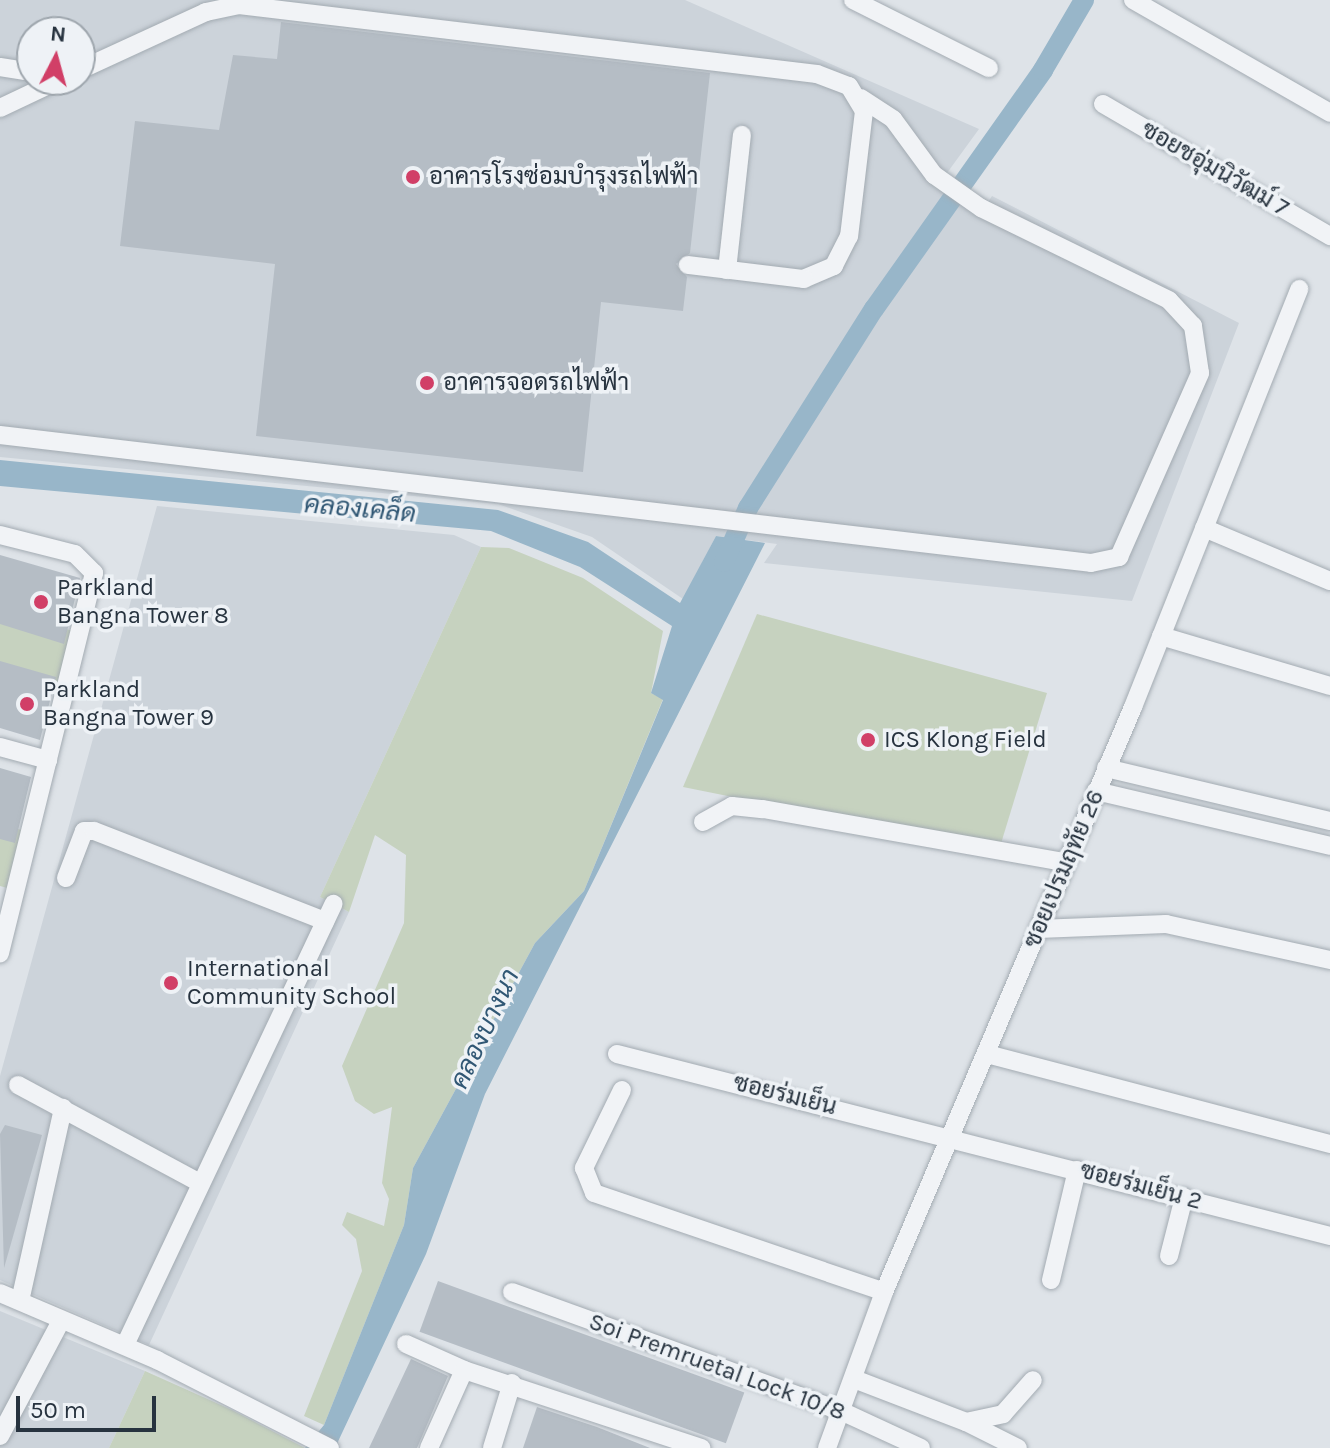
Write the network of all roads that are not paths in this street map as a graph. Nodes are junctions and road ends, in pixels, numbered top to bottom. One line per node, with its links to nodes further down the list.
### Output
1 (218, 0): 4 (street)
2 (853, 0): 6 (street)
3 (1133, 0): 11 (street)
4 (239, 5): 5 (street); 8 (street)
5 (96, 63)
6 (989, 68)
7 (23, 96): 10 (street)
8 (861, 98): 15 (street); 17 (street)
9 (1103, 104): 13 (street, ซอยชอุ่มนิวัฒม์ 7)
10 (0, 108)
11 (1330, 113)
12 (742, 135): 15 (street)
13 (1329, 233)
14 (688, 265): 15 (street)
15 (727, 270)
16 (1299, 289): 18 (street, ซอยเปรมฤทัย 26)
17 (0, 435)
18 (1204, 528): 20 (street); 21 (street, ซอยเปรมฤทัย 26)
19 (0, 535): 24 (street)
20 (1330, 581)
21 (1161, 636): 22 (street); 25 (street, ซอยเปรมฤทัย 26)
22 (1330, 686)
23 (0, 747): 24 (street)
24 (48, 760): 35 (street)
25 (1106, 768): 26 (street, ซอยเปรมฤทัย 26); 27 (street)
26 (1096, 791): 30 (street); 32 (street, ซอยเปรมฤทัย 26)
27 (1264, 806): 28 (street); 30 (street)
28 (1330, 821)
29 (703, 822): 32 (street)
30 (1258, 829): 31 (street)
31 (1330, 846)
32 (1064, 862): 34 (street, ซอยเปรมฤทัย 26)
33 (66, 878): 45 (street)
34 (1038, 929): 36 (street); 38 (street, ซอยเปรมฤทัย 26)
35 (0, 950)
36 (1330, 960)
37 (617, 1054): 42 (street, ซอยร่มเย็น)
38 (987, 1054): 42 (street, ซอยเปรมฤทัย 26); 43 (street)
39 (18, 1085): 41 (street)
40 (622, 1090): 51 (street)
41 (63, 1108): 45 (street); 53 (street)
42 (953, 1137): 44 (street, ซอยร่มเย็น 2); 51 (street, ซอยเปรมฤทัย 26)
43 (1330, 1144)
44 (1077, 1170): 46 (street, ซอยร่มเย็น 2); 49 (street)
45 (200, 1183): 56 (street)
46 (1184, 1197): 47 (street, ซอยร่มเย็น 2); 48 (street)
47 (1330, 1236)
48 (1169, 1256)
49 (1051, 1280)
50 (512, 1292): 61 (street, Soi Premruetal Lock 10/8)
51 (884, 1292): 58 (street, ซอยเปรมฤทัย 26)
52 (0, 1293): 53 (street)
53 (20, 1301): 54 (street)
54 (61, 1321): 56 (street); 63 (street)
55 (406, 1344): 57 (street)
56 (125, 1345): 64 (street)
57 (464, 1370): 60 (street); 65 (street)
58 (854, 1379): 61 (street, ซอยเปรมฤทัย 26); 62 (street)
59 (1033, 1380): 62 (street)
60 (512, 1383): 66 (street); 67 (street)
61 (841, 1411): 68 (street, ซอยเปรมฤทัย 26); 69 (street, Soi Premruetal Lock 10/8)
62 (966, 1422): 70 (street)
63 (0, 1436)
64 (330, 1448)
65 (429, 1448)
66 (492, 1448)
67 (701, 1448)
68 (827, 1448)
69 (921, 1448)
70 (1018, 1448)

